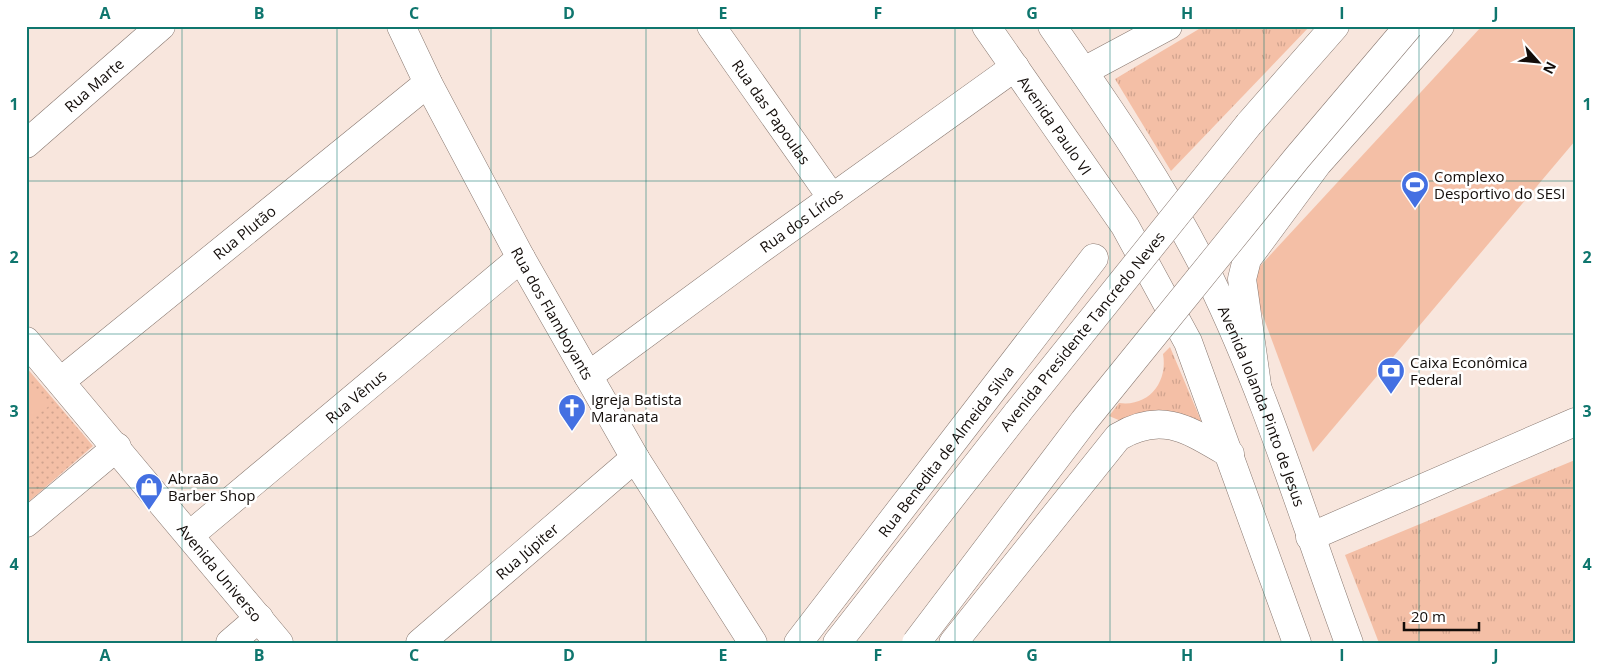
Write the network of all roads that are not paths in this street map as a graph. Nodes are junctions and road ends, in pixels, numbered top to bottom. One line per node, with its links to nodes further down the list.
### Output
1 (161, 26): 13 (street, Rua Marte)
2 (401, 26): 12 (street, Rua dos Flamboyants)
3 (711, 26): 14 (street, Rua das Papoulas)
4 (986, 26): 10 (street, Avenida Paulo VI)
5 (1052, 26): 11 (street)
6 (1168, 26): 11 (street)
7 (1335, 26): 34 (street, Avenida Presidente Tancredo Neves, bridge)
8 (1409, 26): 35 (street, bridge)
9 (1440, 26): 20 (street)
10 (1015, 67): 14 (street, Rua dos Lírios); 23 (street, Avenida Paulo VI)
11 (1084, 71): 20 (street, Avenida Iolanda Pinto de Jesus)
12 (428, 84): 15 (street, Rua dos Flamboyants); 19 (street, Rua Plutão)
13 (26, 144)
14 (832, 198): 18 (street, Rua dos Lírios)
15 (521, 258): 18 (street, Rua dos Flamboyants); 26 (street, Rua Vênus)
16 (1094, 258): 33 (street, Rua Benedita de Almeida Silva)
17 (26, 341): 19 (street, Avenida Universo)
18 (588, 376): 24 (street, Rua dos Flamboyants)
19 (60, 382): 22 (street, Avenida Universo)
20 (1257, 385): 27 (street, Avenida Iolanda Pinto de Jesus)
21 (1575, 422): 27 (street)
22 (117, 447): 25 (street); 26 (street, Avenida Universo)
23 (1230, 454): 36 (street); 37 (street)
24 (635, 458): 31 (street, Rua Júpiter); 32 (street, Rua dos Flamboyants)
25 (26, 523)
26 (190, 535): 28 (street, Avenida Universo)
27 (1310, 537): 38 (street, Avenida Iolanda Pinto de Jesus)
28 (259, 618): 29 (street); 30 (street, Avenida Universo)
29 (230, 643)
30 (279, 643)
31 (420, 643)
32 (753, 643)
33 (798, 643)
34 (837, 643)
35 (916, 643)
36 (952, 643)
37 (1297, 643)
38 (1349, 643)

